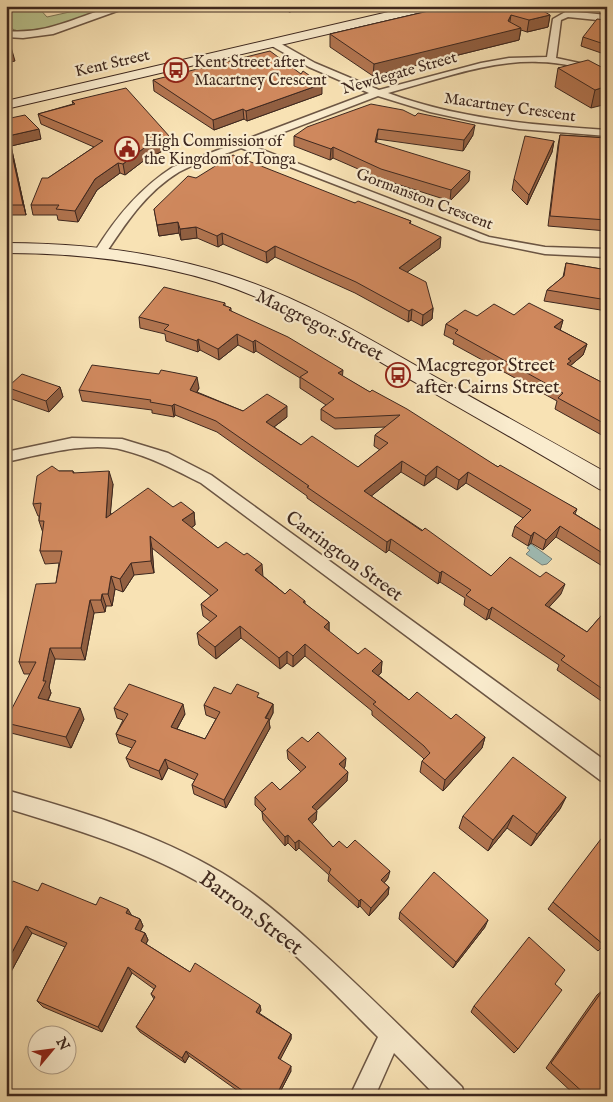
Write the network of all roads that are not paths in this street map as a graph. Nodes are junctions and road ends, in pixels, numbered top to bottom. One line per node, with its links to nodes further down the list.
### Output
1 (99, 6): 4 (street)
2 (127, 6): 4 (street)
3 (431, 6): 7 (street, Kent Street)
4 (108, 10): 6 (street)
5 (607, 18): 8 (street)
6 (6, 34)
7 (272, 43): 10 (street, Macartney Crescent); 11 (street, Kent Street)
8 (551, 61): 9 (street, Newdegate Street); 10 (street, Newdegate Street)
9 (607, 72)
10 (374, 94): 12 (street, Macartney Crescent); 13 (street, Newdegate Street)
11 (6, 105)
12 (607, 133)
13 (239, 144): 15 (street, Gormanston Crescent); 16 (street, Newdegate Street)
14 (6, 248): 16 (street, Macgregor Street)
15 (607, 252)
16 (100, 253): 20 (street, Macgregor Street)
17 (31, 453): 18 (street, Carrington Street); 19 (street, Carrington Street); 21 (street, Carrington Street)
18 (6, 458)
19 (6, 466)
20 (607, 483)
21 (607, 774)
22 (6, 799): 23 (street, Barron Street)
23 (390, 1034): 24 (street); 25 (street, Barron Street)
24 (362, 1096)
25 (453, 1096)

